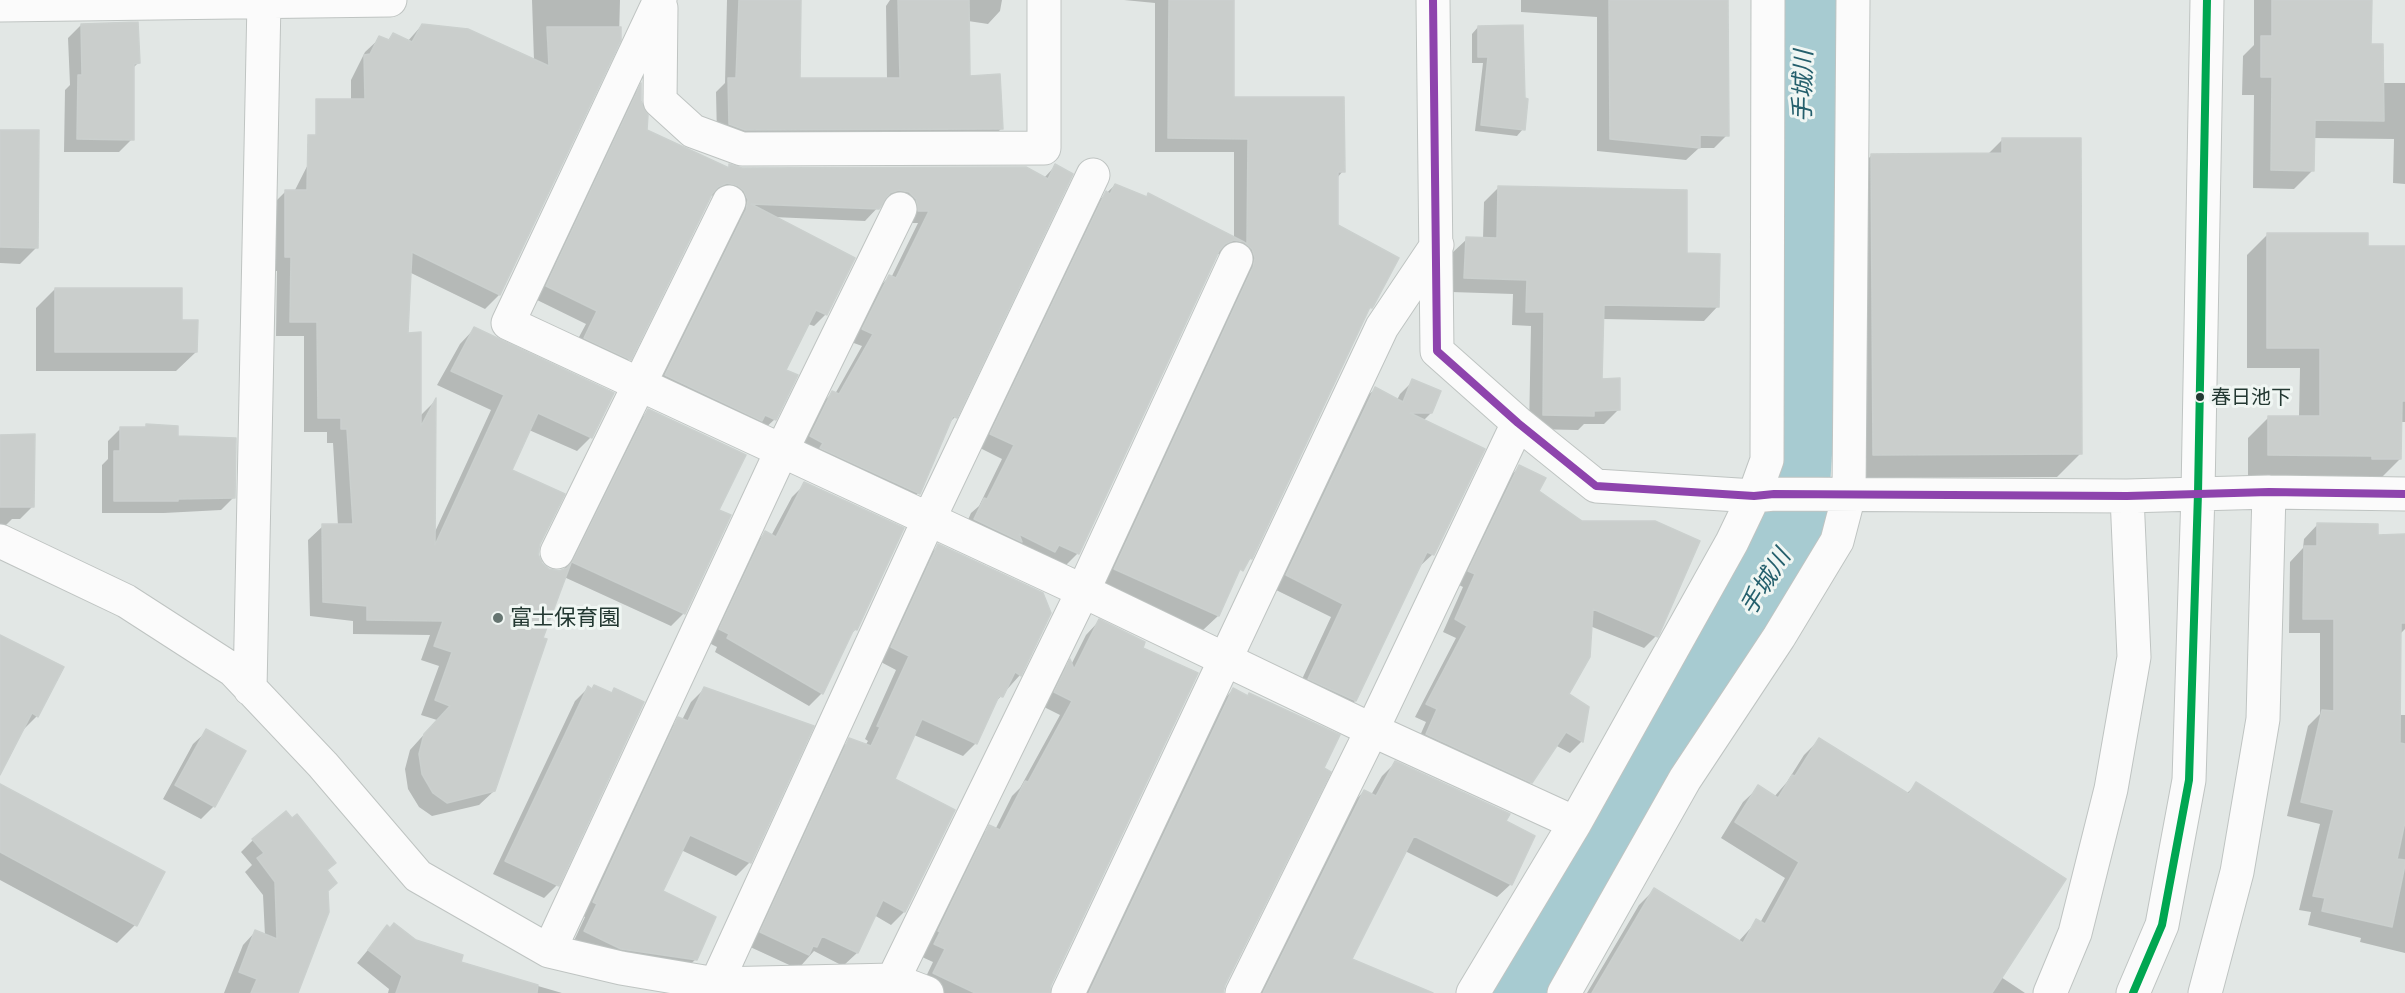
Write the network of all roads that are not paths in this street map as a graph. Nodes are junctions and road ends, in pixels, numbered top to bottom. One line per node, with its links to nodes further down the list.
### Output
1 (390, 0): 8 (street)
2 (660, 0): 3 (street); 15 (street)
3 (1044, 0)
4 (1433, 0): 13 (street)
5 (1768, 0): 21 (street)
6 (1853, 0): 22 (street)
7 (2207, 0): 19 (street)
8 (264, 2): 9 (street); 29 (street)
9 (0, 5)
10 (1093, 175): 24 (street)
11 (729, 202): 15 (street)
12 (900, 209): 17 (street)
13 (1437, 245): 16 (street); 28 (street)
14 (1236, 259): 27 (street)
15 (639, 384): 17 (street); 26 (street)
16 (1518, 423): 21 (street); 30 (street)
17 (782, 450): 24 (street); 32 (street)
18 (2269, 492): 19 (street); 20 (street); 42 (street)
19 (2198, 493): 23 (street); 41 (street)
20 (2405, 494)
21 (1764, 495): 22 (street); 31 (street)
22 (1840, 495): 23 (street); 39 (street)
23 (2127, 496): 40 (street)
24 (929, 519): 27 (street); 34 (street)
25 (0, 541): 29 (street)
26 (557, 552)
27 (1083, 591): 28 (street); 33 (street)
28 (1225, 660): 30 (street); 36 (street)
29 (250, 689): 32 (street)
30 (1372, 730): 31 (street); 37 (street)
31 (1575, 823): 38 (street)
32 (549, 951): 34 (street)
33 (893, 980): 34 (street); 35 (street)
34 (716, 984)
35 (927, 993)
36 (1068, 993)
37 (1242, 993)
38 (1473, 993)
39 (1564, 993)
40 (2050, 993)
41 (2133, 993)
42 (2205, 993)

